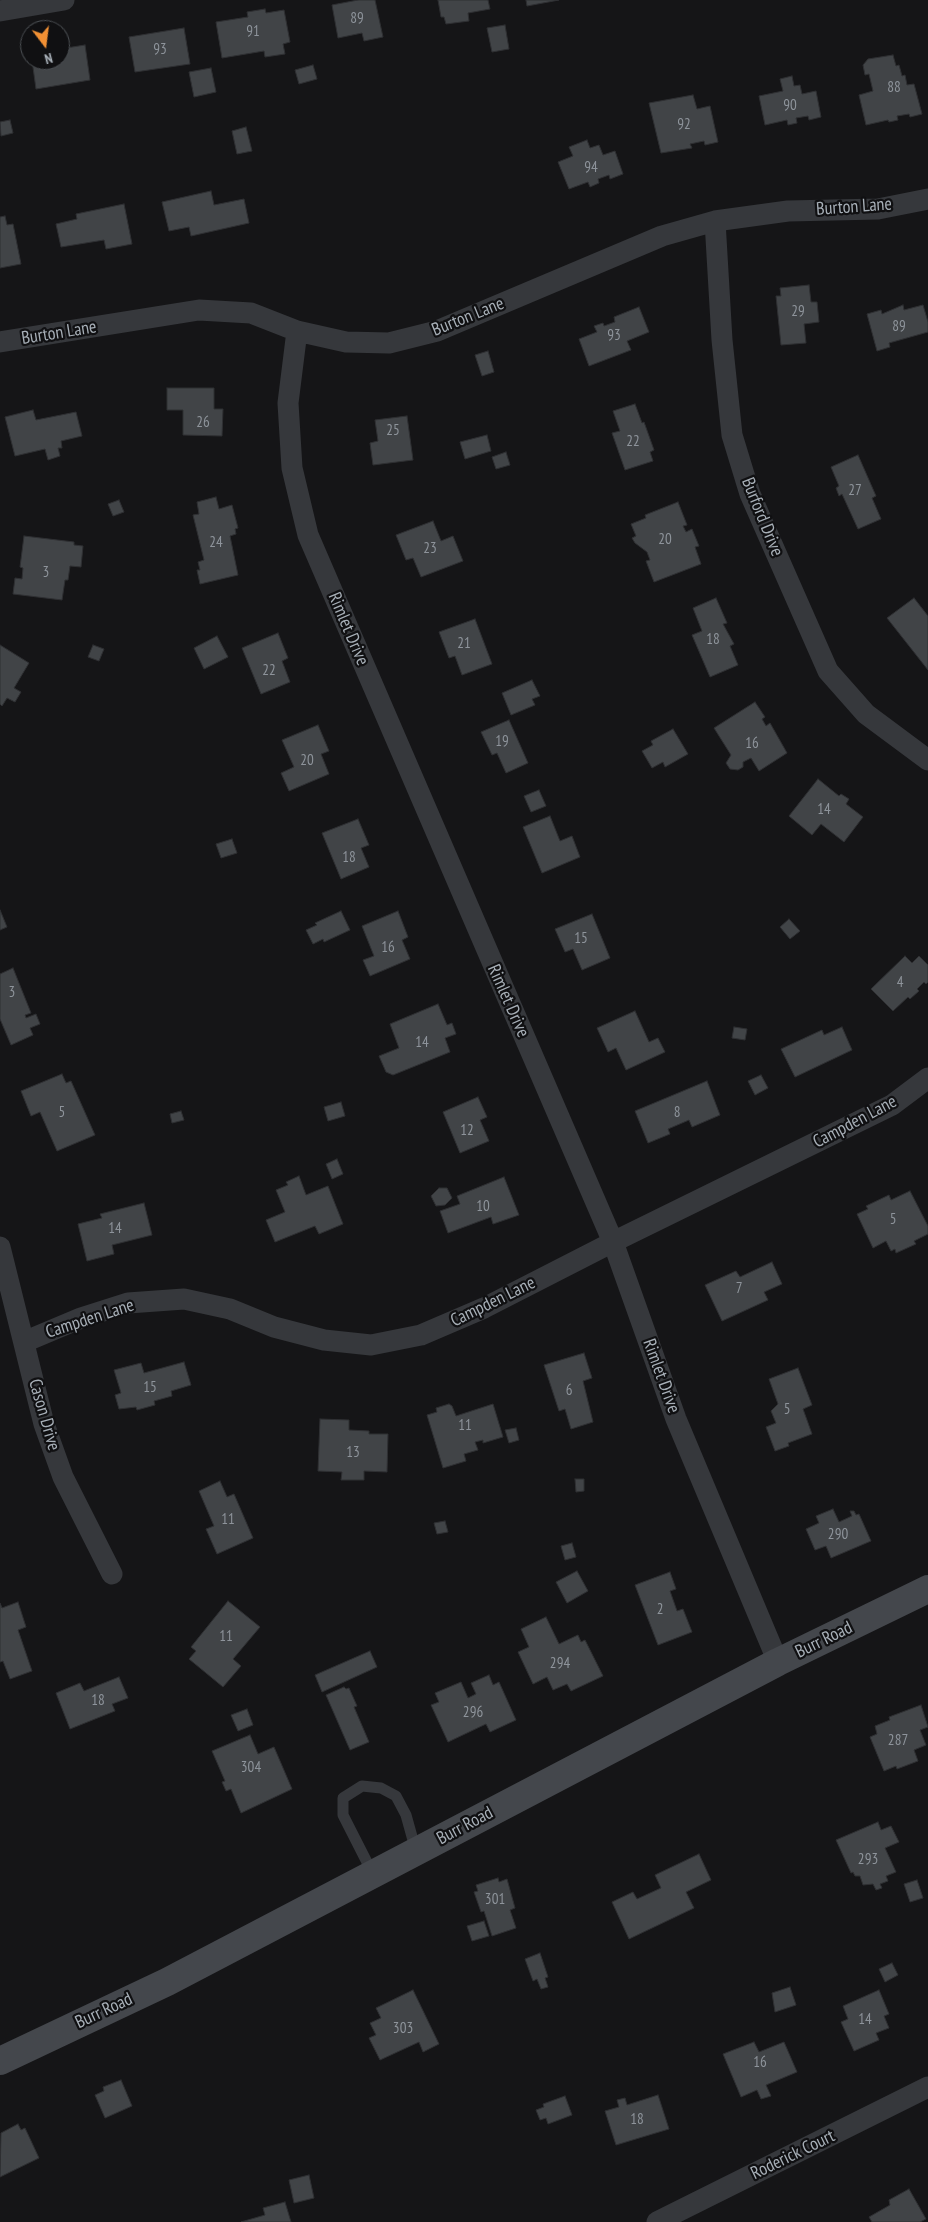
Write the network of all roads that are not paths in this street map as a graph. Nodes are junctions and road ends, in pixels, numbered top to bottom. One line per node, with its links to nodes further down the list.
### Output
1 (64, 0): 2 (street)
2 (0, 11)
3 (928, 199): 4 (street, Burton Lane)
4 (715, 221): 5 (street, Burton Lane); 7 (street, Burford Drive)
5 (297, 331): 6 (street, Burton Lane); 9 (street, Rimlet Drive)
6 (0, 342)
7 (928, 760)
8 (928, 1078): 9 (street, Campden Lane)
9 (613, 1242): 11 (street, Campden Lane); 14 (street, Rimlet Drive)
10 (0, 1247): 11 (street, Cason Drive)
11 (24, 1342): 12 (street, Cason Drive)
12 (112, 1574)
13 (928, 1589): 14 (street, Burr Road)
14 (778, 1662): 15 (street, Burr Road)
15 (416, 1851): 16 (street, Burr Road); 16 (lane)
16 (373, 1874): 17 (street, Burr Road)
17 (0, 2061)
18 (927, 2092): 19 (street, Roderick Court)
19 (657, 2222)

